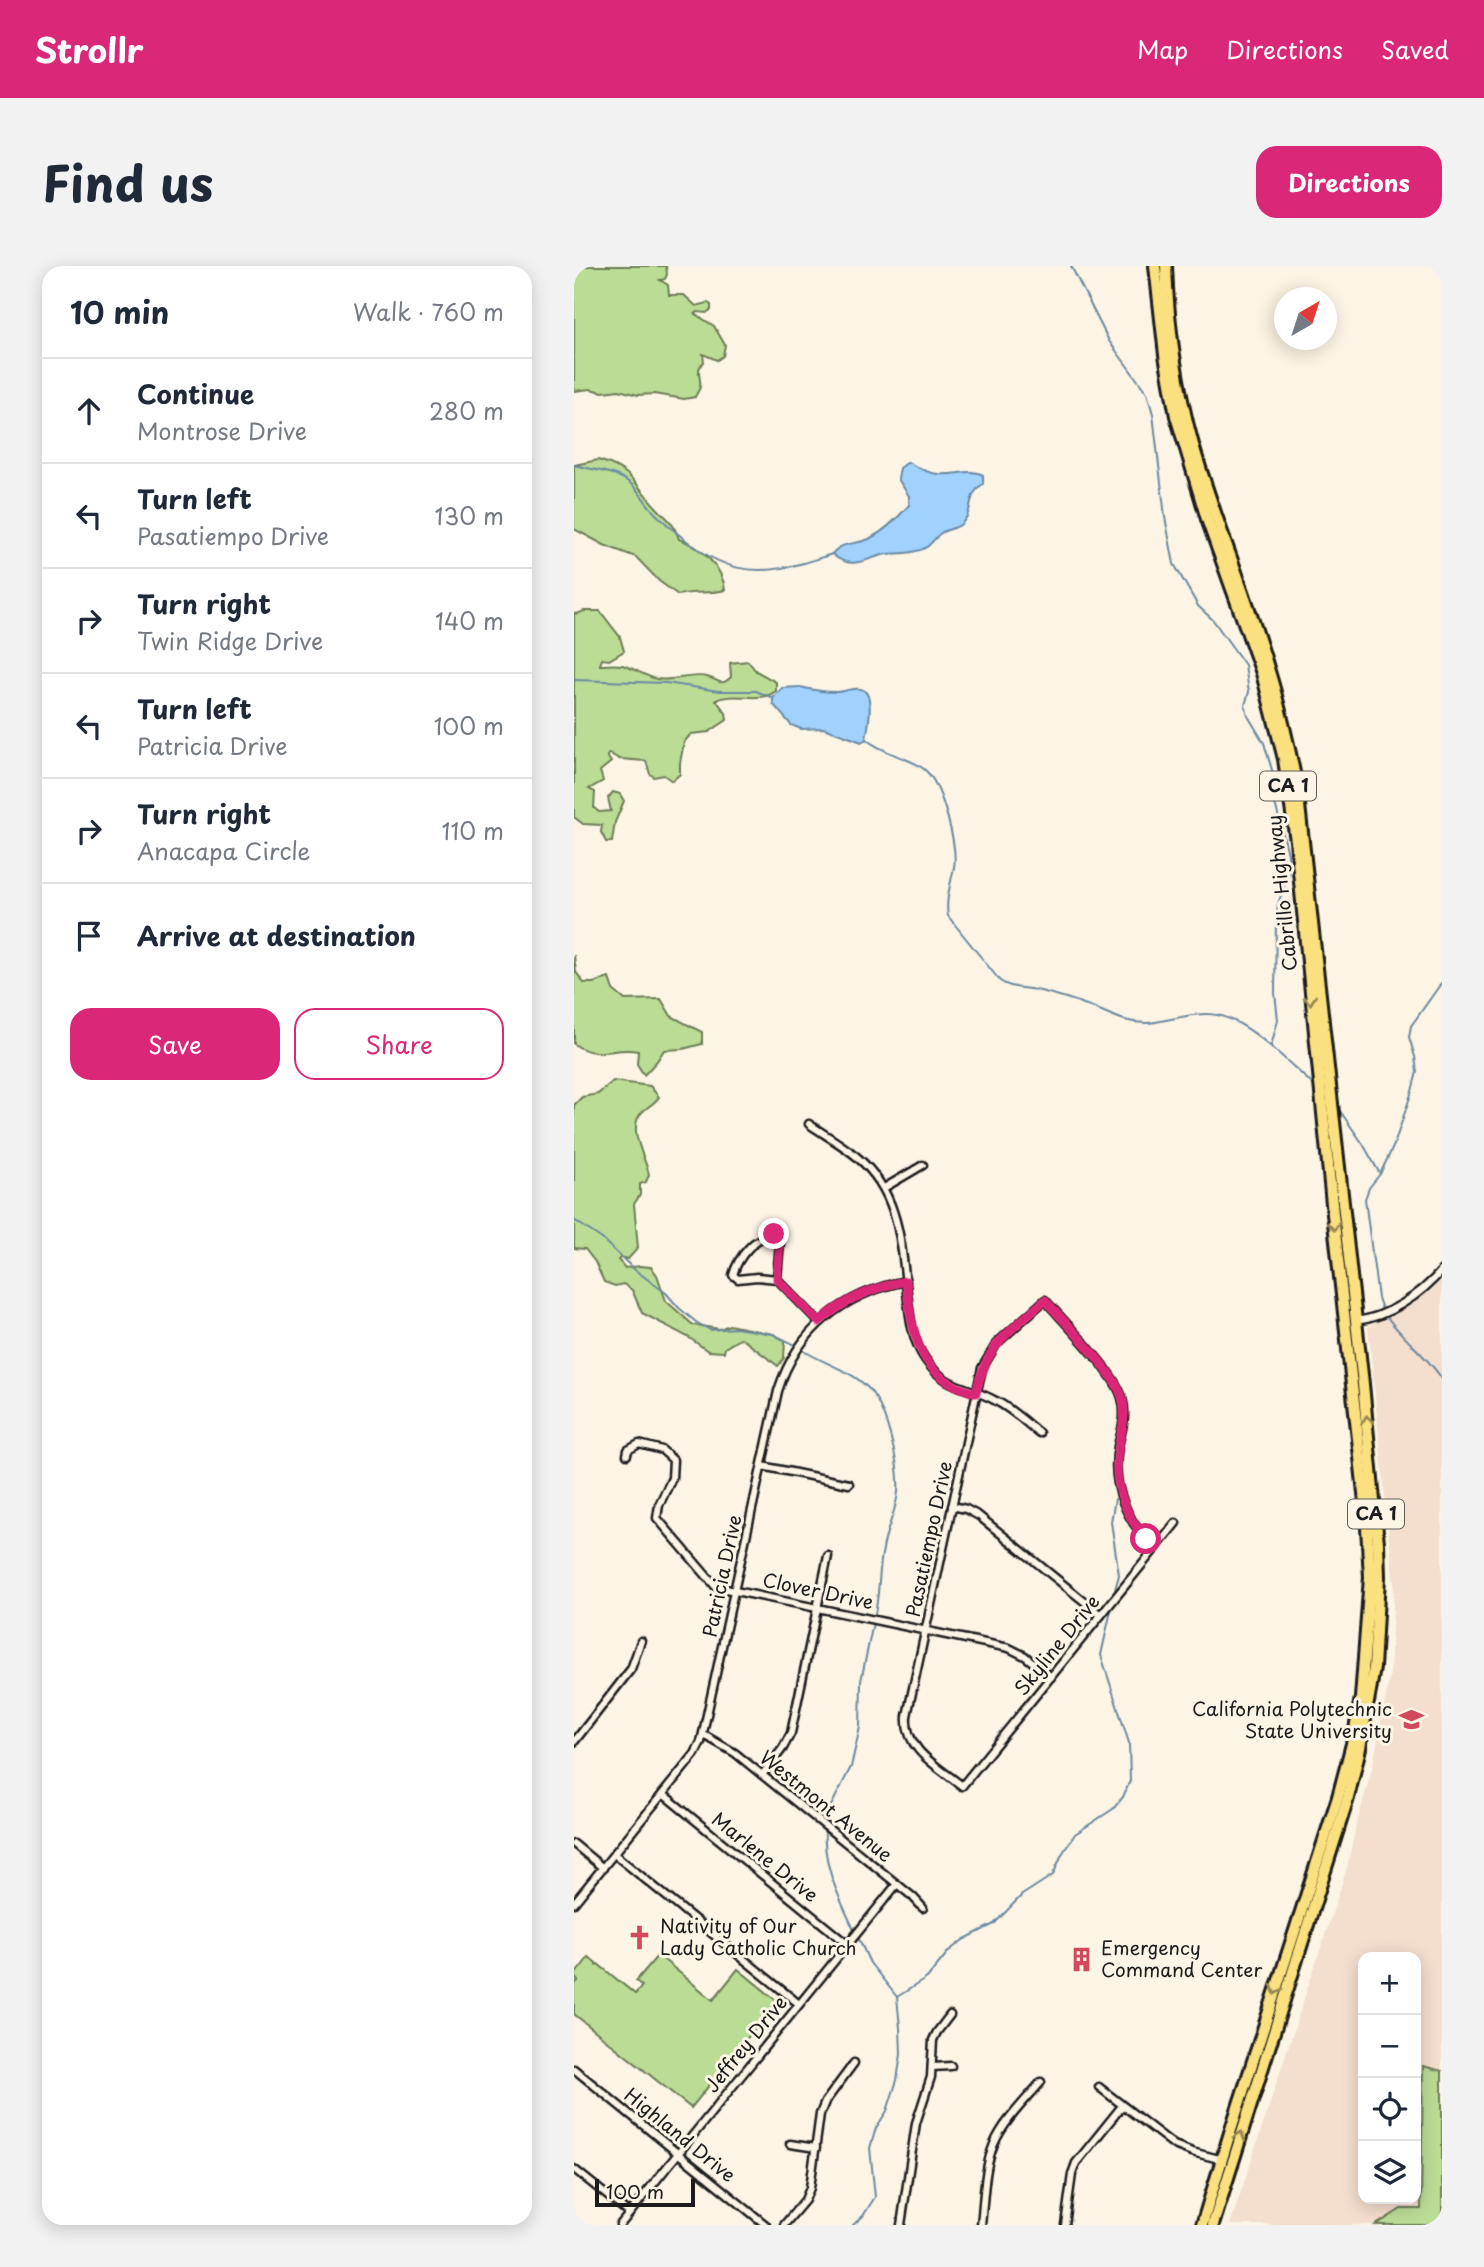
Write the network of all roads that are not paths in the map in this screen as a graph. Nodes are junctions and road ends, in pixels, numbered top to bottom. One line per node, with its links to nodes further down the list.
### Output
1 (1155, 266): 10 (highway, Cabrillo Highway / CA 1, one-way to 10)
2 (1166, 266): 10 (highway, Cabrillo Highway / CA 1)
3 (809, 1124): 5 (street)
4 (923, 1165): 5 (street)
5 (884, 1188): 8 (street)
6 (1442, 1270): 10 (street)
7 (777, 1279): 7 (street); 9 (street)
8 (906, 1281): 9 (street, Patricia Drive); 11 (street)
9 (819, 1322): 14 (street, Patricia Drive)
10 (1351, 1322): 50 (highway, CA 1)
11 (976, 1393): 12 (street); 16 (street, Pasatiempo Drive); 18 (street, Pasatiempo Drive)
12 (1039, 1433)
13 (627, 1455): 20 (street, Clover Drive)
14 (762, 1466): 15 (street); 20 (street, Patricia Drive)
15 (849, 1483)
16 (952, 1506): 22 (street); 23 (street, Pasatiempo Drive)
17 (1176, 1522): 18 (street, Skyline Drive)
18 (1155, 1548): 22 (street, Skyline Drive)
19 (828, 1556): 21 (street)
20 (735, 1589): 21 (street, Clover Drive); 26 (street, Patricia Drive)
21 (818, 1607): 23 (street, Clover Drive); 28 (street)
22 (1101, 1615): 25 (street, Skyline Drive)
23 (926, 1630): 25 (street, Clover Drive); 29 (street, Pasatiempo Drive)
24 (641, 1641): 27 (street)
25 (1051, 1677): 29 (street, Skyline Drive)
26 (704, 1735): 28 (street, Westmont Avenue); 30 (street, Patricia Drive)
27 (574, 1742)
28 (762, 1775): 34 (street, Westmont Avenue)
29 (962, 1786)
30 (663, 1794): 32 (street, Patricia Drive); 37 (street, Marlene Drive)
31 (574, 1844): 33 (street)
32 (614, 1854): 33 (street, Patricia Drive); 38 (street)
33 (603, 1868): 35 (street, Patricia Drive)
34 (897, 1884): 36 (street, Westmont Avenue); 37 (street, Jeffrey Drive)
35 (574, 1903)
36 (923, 1908)
37 (848, 1944): 38 (street, Jeffrey Drive)
38 (799, 2004): 49 (street, Jeffrey Drive)
39 (950, 2015): 42 (street)
40 (853, 2063): 48 (street)
41 (951, 2066): 42 (street)
42 (932, 2067): 56 (street)
43 (574, 2069): 49 (street, Highland Drive)
44 (1041, 2082): 57 (street)
45 (1099, 2087): 46 (street)
46 (1122, 2106): 50 (street); 58 (street)
47 (790, 2144): 48 (street)
48 (816, 2147): 55 (street)
49 (678, 2153): 52 (street, Jeffrey Drive); 54 (street, Highland Drive)
50 (1227, 2161): 59 (highway, CA 1); 60 (highway, CA 1)
51 (574, 2169): 52 (street)
52 (629, 2214): 53 (street, Jeffrey Drive)
53 (620, 2225)
54 (766, 2225)
55 (784, 2225)
56 (901, 2225)
57 (981, 2225)
58 (1065, 2225)
59 (1202, 2225)
60 (1213, 2225)

